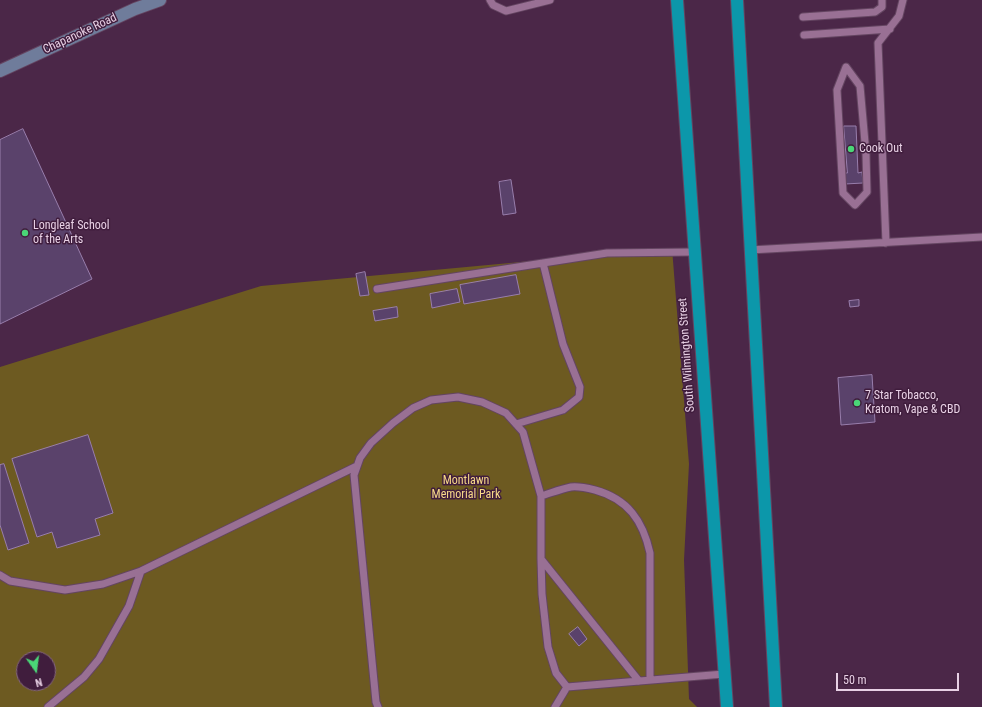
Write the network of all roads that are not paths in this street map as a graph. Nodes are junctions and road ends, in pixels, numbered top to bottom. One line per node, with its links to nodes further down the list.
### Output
1 (160, 0): 11 (street, Chapanoke Road)
2 (490, 0): 3 (lane)
3 (550, 0)
4 (677, 0): 16 (highway, South Wilmington Street)
5 (737, 0): 15 (highway)
6 (882, 0): 8 (lane)
7 (903, 0): 9 (lane)
8 (803, 17)
9 (890, 29): 10 (lane); 14 (lane)
10 (804, 35)
11 (0, 71)
12 (855, 205): 12 (lane)
13 (982, 238): 14 (lane)
14 (886, 243): 15 (lane)
15 (750, 250): 33 (highway)
16 (694, 252): 17 (lane); 25 (highway, South Wilmington Street)
17 (543, 263): 18 (lane); 19 (lane)
18 (377, 289)
19 (516, 424): 20 (lane); 21 (lane)
20 (358, 466): 23 (lane); 30 (lane)
21 (541, 496): 22 (lane); 26 (lane)
22 (541, 559): 27 (lane); 28 (lane)
23 (141, 571): 24 (lane); 29 (lane)
24 (0, 575)
25 (724, 674): 26 (lane); 32 (highway, South Wilmington Street)
26 (650, 680): 27 (lane)
27 (639, 681): 28 (lane)
28 (567, 687): 31 (lane)
29 (48, 707)
30 (378, 707)
31 (555, 707)
32 (727, 707)
33 (776, 707)

